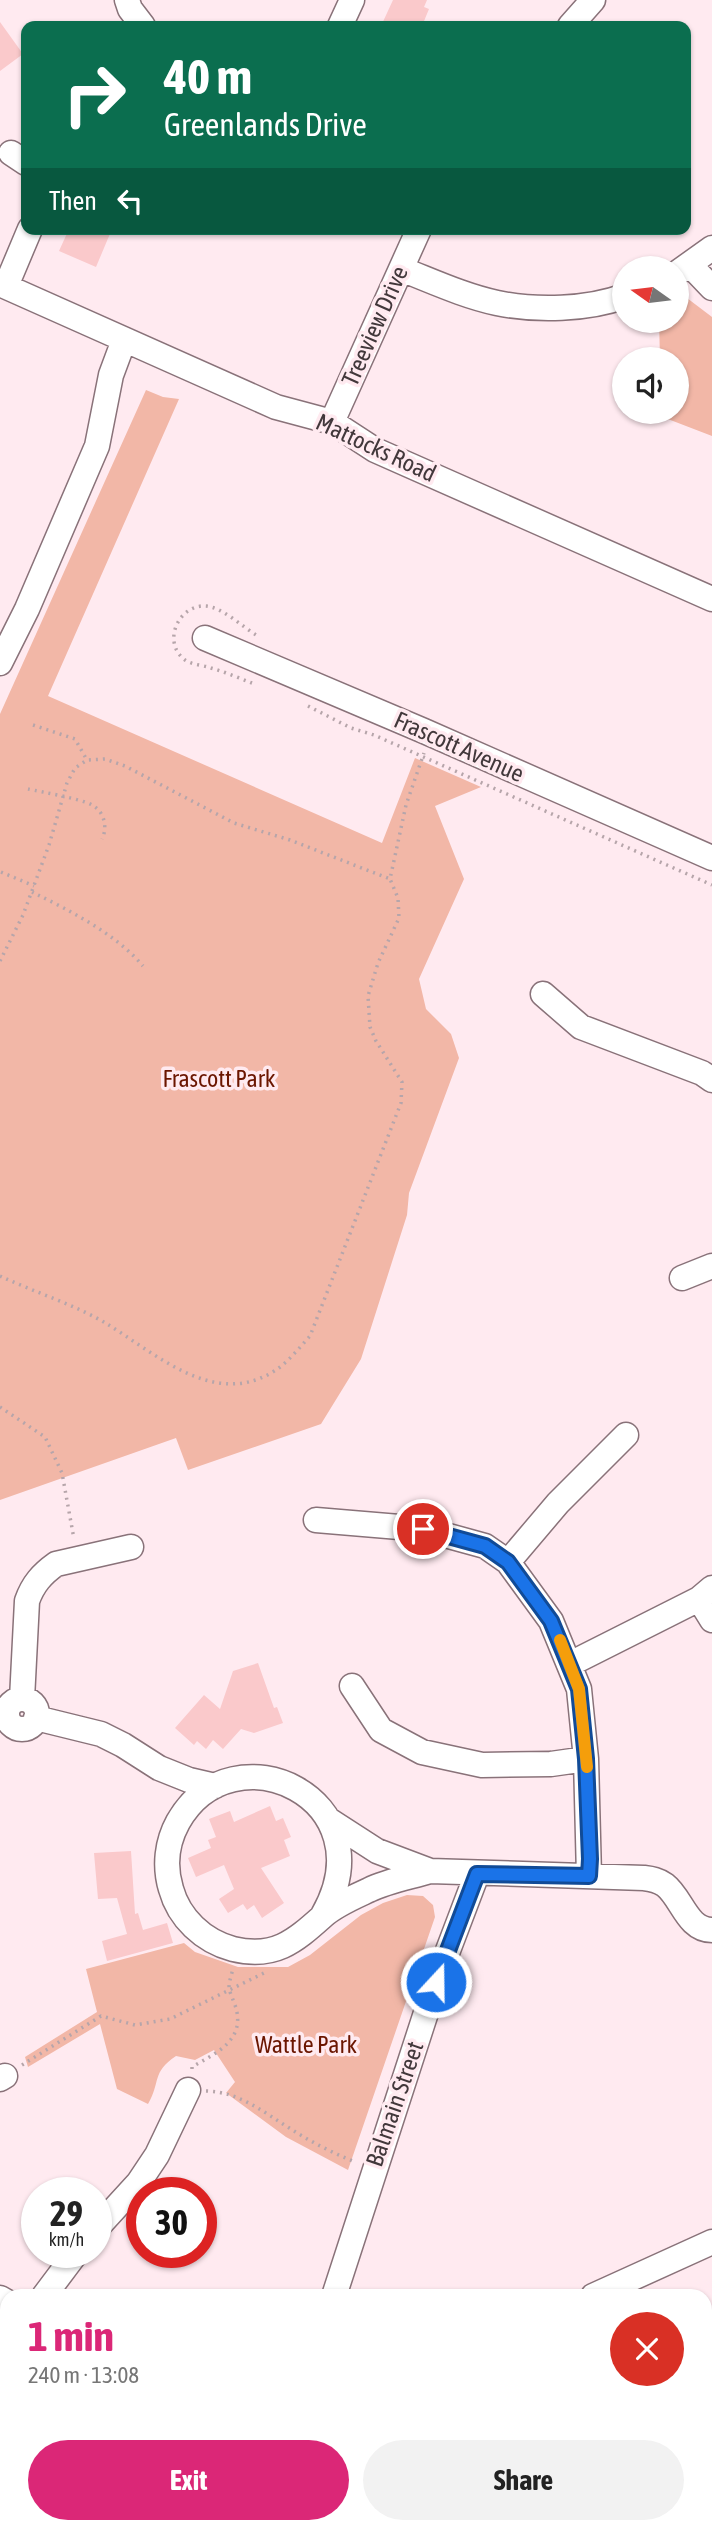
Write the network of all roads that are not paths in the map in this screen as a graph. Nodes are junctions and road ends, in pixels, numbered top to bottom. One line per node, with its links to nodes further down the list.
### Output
1 (127, 0): 4 (street)
2 (352, 0): 5 (street)
3 (593, 0): 6 (street)
4 (138, 21)
5 (342, 21)
6 (574, 21)
7 (27, 235): 13 (street)
8 (416, 235): 11 (street, Treeview Drive)
9 (712, 248): 10 (street)
10 (690, 264)
11 (401, 269): 15 (street); 17 (street, Treeview Drive)
12 (690, 273): 14 (street)
13 (3, 285): 16 (street, Mattocks Road)
14 (712, 288)
15 (612, 299)
16 (124, 340): 17 (street, Mattocks Road); 20 (street)
17 (332, 422): 18 (street, Mattocks Road)
18 (712, 599)
19 (205, 638): 21 (street, Frascott Avenue)
20 (0, 663)
21 (712, 858)
22 (543, 994): 23 (street)
23 (712, 1080)
24 (712, 1266): 25 (street)
25 (682, 1278)
26 (626, 1435): 29 (street)
27 (316, 1520): 29 (street)
28 (131, 1547): 33 (street)
29 (508, 1562): 31 (street)
30 (708, 1602): 31 (street)
31 (570, 1664): 34 (street)
32 (352, 1686): 34 (street)
33 (16, 1712): 35 (street)
34 (586, 1759): 41 (street)
35 (159, 1768): 36 (street); 37 (street)
36 (215, 1786): 37 (street); 38 (street)
37 (183, 1814): 42 (street)
38 (328, 1820): 39 (street); 42 (street)
39 (430, 1871): 40 (street); 42 (street)
40 (477, 1874): 41 (street); 49 (street, Balmain Street)
41 (589, 1876): 43 (street)
42 (323, 1916)
43 (710, 1931)
44 (188, 2090): 45 (street)
45 (112, 2212)
46 (712, 2242): 50 (street)
47 (64, 2268): 48 (street)
48 (49, 2289)
49 (336, 2289)
50 (608, 2289)

